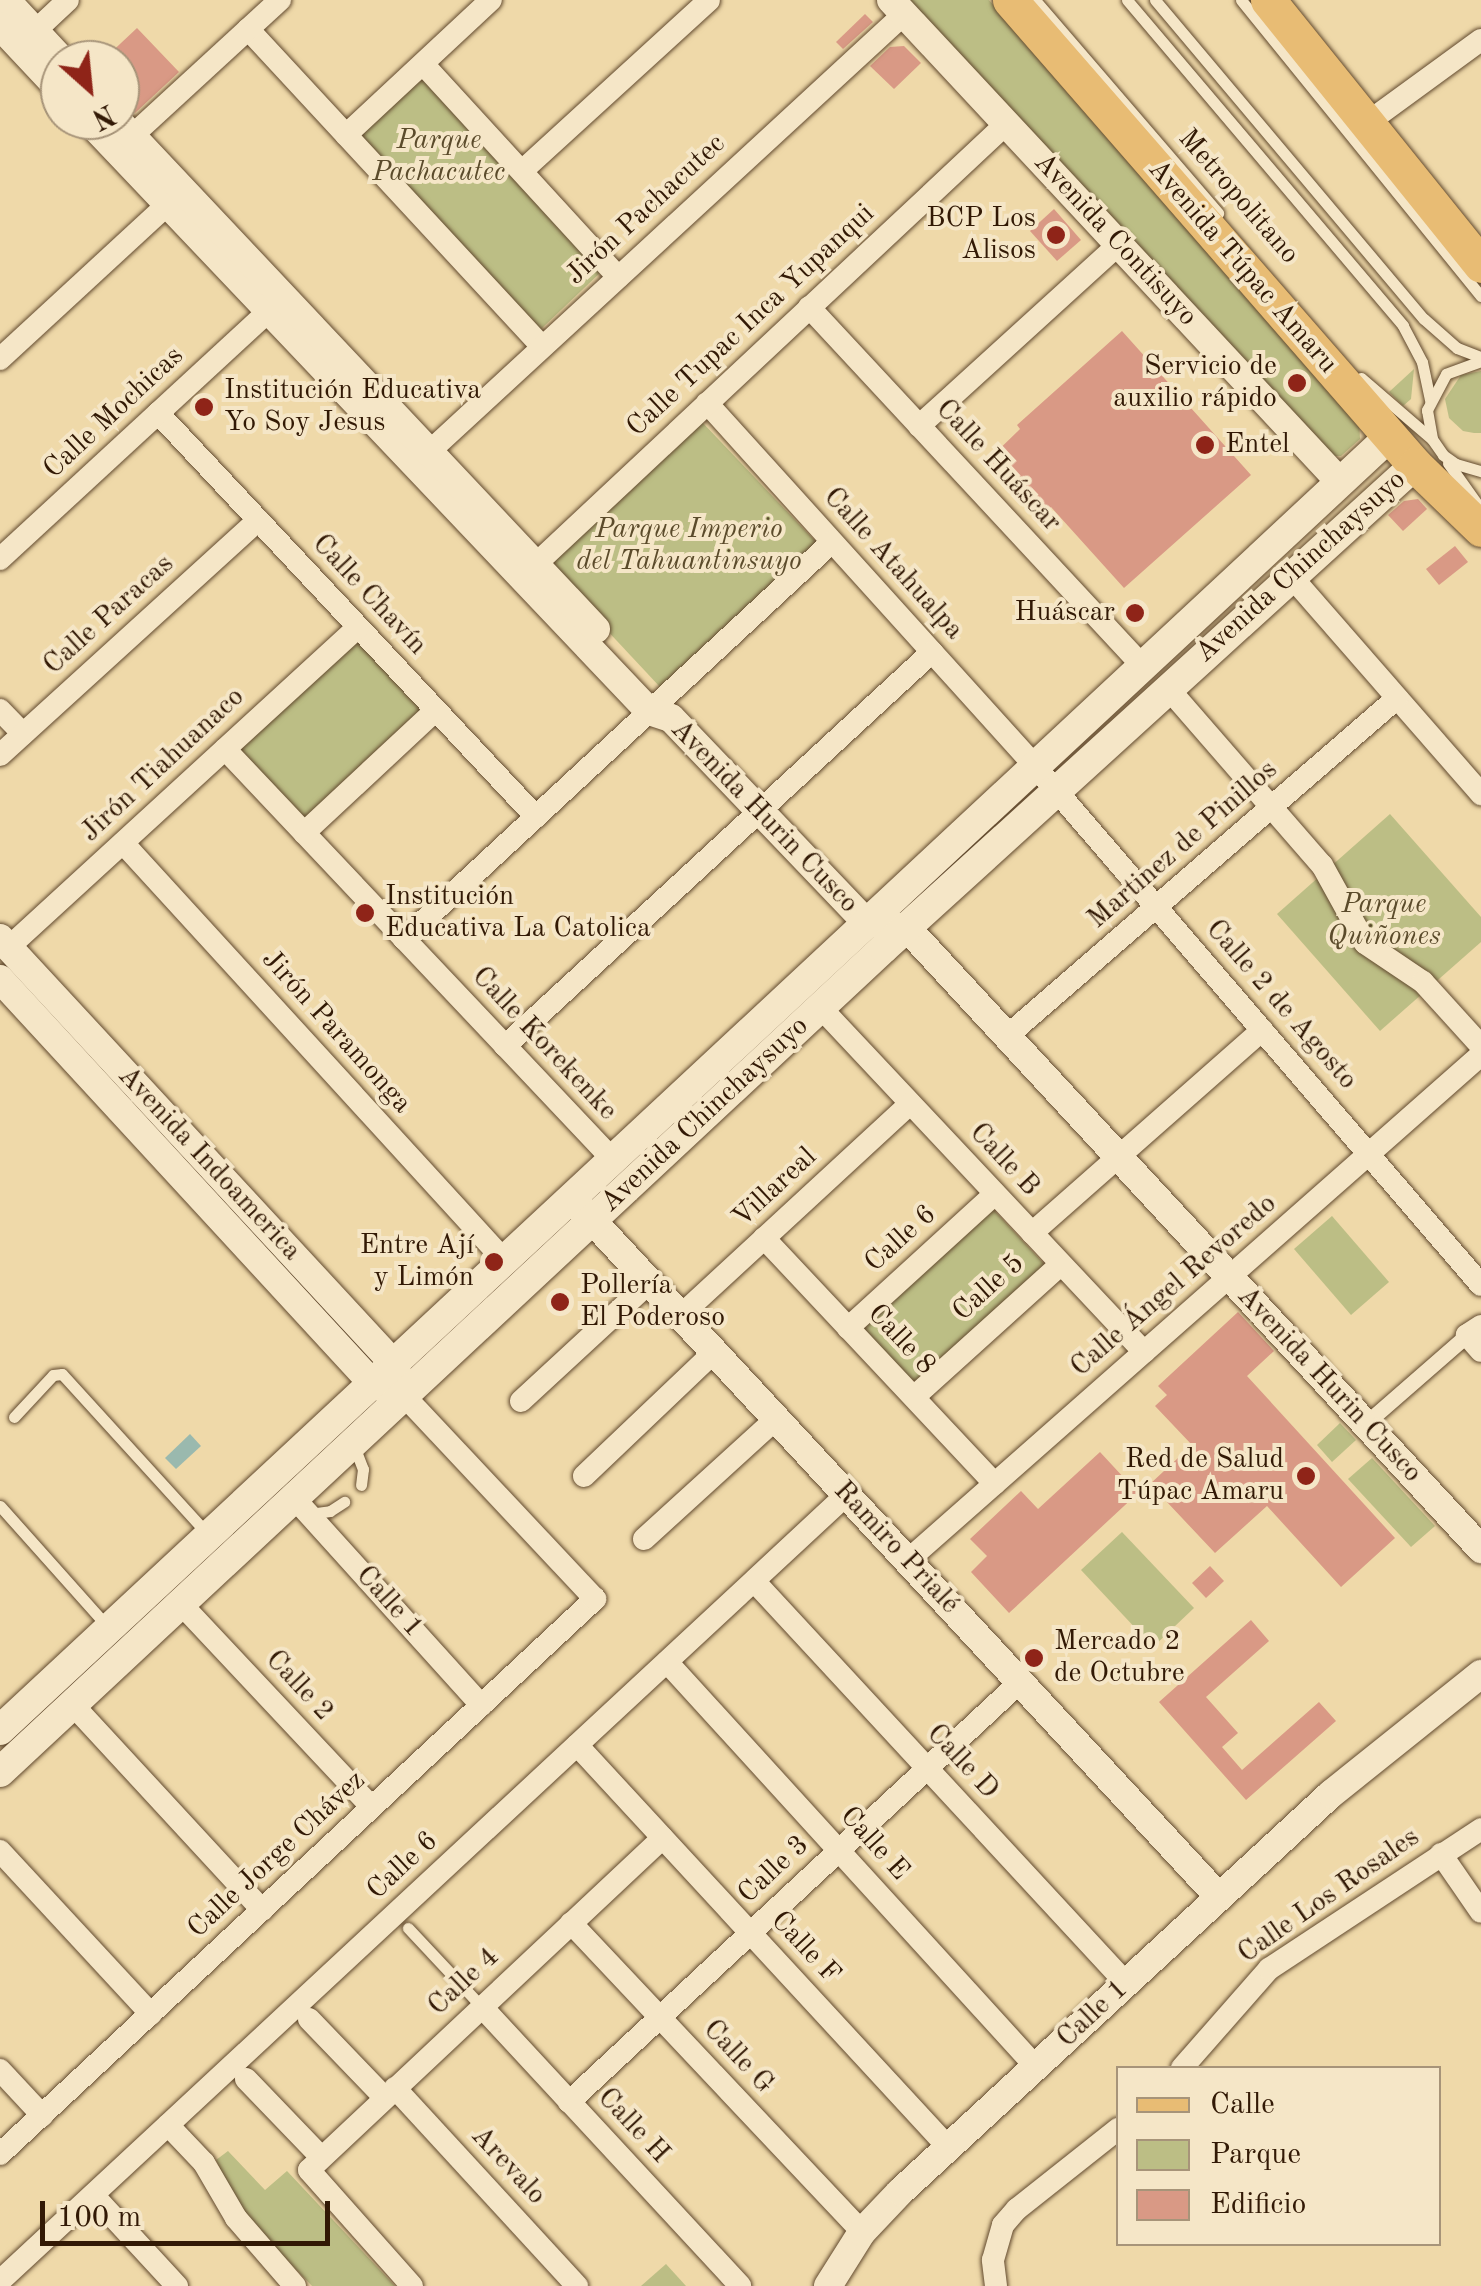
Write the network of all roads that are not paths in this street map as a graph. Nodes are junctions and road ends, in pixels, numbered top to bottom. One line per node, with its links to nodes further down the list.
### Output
1 (6, 0): 15 (street)
2 (68, 0): 15 (street)
3 (280, 0): 14 (street)
4 (491, 0): 18 (street)
5 (709, 0): 26 (street)
6 (1010, 0): 43 (main road, Avenida Túpac Amaru)
7 (1035, 0): 28 (lane, Metropolitano)
8 (1128, 0): 40 (lane, Metropolitano)
9 (1154, 0): 37 (lane)
10 (1240, 0): 32 (lane)
11 (1268, 0): 21 (main road)
12 (898, 7): 22 (street, Avenida Contisuyo); 31 (street, Jirón Pachacutec)
13 (0, 26): 19 (street)
14 (248, 29): 20 (street); 23 (street)
15 (35, 31): 16 (street)
16 (43, 40)
17 (1481, 40): 21 (street)
18 (423, 64): 23 (street); 26 (street)
19 (40, 69)
20 (140, 115)
21 (1367, 122): 30 (main road)
22 (1006, 123): 29 (street, Avenida Contisuyo); 33 (street, Calle Tupac Inca Yupanqui)
23 (346, 136): 35 (street)
24 (107, 140): 27 (street, Avenida Hurin Cusco)
25 (135, 140): 44 (street, Avenida Hurin Cusco)
26 (522, 171): 31 (street)
27 (167, 205): 34 (street, Avenida Hurin Cusco); 36 (street)
28 (1226, 222)
29 (1119, 244): 42 (street); 47 (street, Avenida Contisuyo)
30 (1481, 265)
31 (618, 277): 35 (street, Jirón Pachacutec)
32 (1481, 296)
33 (809, 307): 39 (street, Calle Tupac Inca Yupanqui); 42 (street, Calle Huáscar)
34 (269, 311): 41 (street, Calle Mochicas); 61 (street, Avenida Hurin Cusco)
35 (542, 347): 44 (street, Jirón Pachacutec)
36 (0, 359)
37 (1481, 359): 40 (lane)
38 (1350, 365): 43 (lane)
39 (707, 404): 51 (street, Calle Atahualpa); 53 (street, Calle Tupac Inca Yupanqui)
40 (1428, 405): 43 (lane); 45 (lane, Metropolitano)
41 (158, 414): 49 (street, Calle Chavín); 52 (street, Calle Mochicas)
42 (920, 426): 58 (street, Calle Huáscar)
43 (1400, 428): 45 (main road, Avenida Túpac Amaru); 47 (main road, Avenida Chinchaysuyo)
44 (430, 451): 53 (street, Avenida Hurin Cusco)
45 (1430, 453): 46 (lane); 48 (main road, Avenida Túpac Amaru); 54 (main road, Avenida Chinchaysuyo)
46 (1481, 471)
47 (1339, 481): 50 (main road, Avenida Chinchaysuyo)
48 (1476, 518)
49 (258, 520): 56 (street, Calle Chavín); 64 (street, Calle Paracas)
50 (1279, 539): 55 (main road); 58 (main road, Avenida Chinchaysuyo)
51 (832, 542): 57 (street, Calle Atahualpa); 61 (street)
52 (0, 559)
53 (536, 563): 61 (street, Avenida Hurin Cusco)
54 (1290, 575): 55 (main road, Avenida Chinchaysuyo); 60 (street)
55 (1260, 603): 59 (main road, Avenida Chinchaysuyo)
56 (358, 627): 63 (street, Calle Chavín); 65 (street, Jirón Tiahuanaco)
57 (932, 652): 67 (street, Calle Atahualpa); 71 (street)
58 (1144, 666): 67 (main road, Avenida Chinchaysuyo)
59 (1167, 688): 68 (main road, Avenida Chinchaysuyo); 70 (street)
60 (1397, 698): 69 (street); 70 (street, Martinez de Pinillos)
61 (656, 705): 71 (street, Avenida Hurin Cusco); 72 (street)
62 (0, 710): 64 (street)
63 (436, 710): 72 (street, Calle Chavín); 73 (street)
64 (23, 734): 66 (street, Calle Paracas)
65 (225, 749): 73 (street, Calle Korekenke); 74 (street, Jirón Tiahuanaco)
66 (0, 755)
67 (1036, 766): 68 (street, Calle 2 de Agosto); 76 (main road, Avenida Chinchaysuyo)
68 (1057, 791): 75 (street, Calle 2 de Agosto); 77 (main road, Avenida Chinchaysuyo)
69 (1481, 794)
70 (1272, 808): 75 (street, Martinez de Pinillos); 85 (street)
71 (760, 811): 76 (street, Avenida Hurin Cusco); 84 (street)
72 (536, 817): 78 (street)
73 (304, 832): 78 (street, Calle Korekenke)
74 (123, 843): 79 (street, Jirón Tiahuanaco); 95 (street, Jirón Paramonga)
75 (1158, 908): 82 (street, Calle 2 de Agosto); 83 (street, Martinez de Pinillos)
76 (866, 922): 77 (street, Avenida Hurin Cusco); 90 (main road, Avenida Chinchaysuyo)
77 (907, 928): 81 (main road, Avenida Chinchaysuyo); 83 (street, Avenida Hurin Cusco)
78 (404, 939): 84 (street, Calle Korekenke)
79 (4, 942): 105 (street, Avenida Indoamerica)
80 (0, 979): 105 (street, Avenida Indoamerica)
81 (821, 1008): 87 (street, Calle B); 92 (main road, Avenida Chinchaysuyo)
82 (1262, 1030): 88 (street, Calle 2 de Agosto); 89 (street)
83 (1007, 1036): 89 (street, Avenida Hurin Cusco)
84 (504, 1046): 90 (street, Calle Korekenke)
85 (1481, 1046)
86 (1481, 1055): 88 (street, Calle Ángel Revoredo)
87 (910, 1104): 91 (street, Calle B); 94 (street, Villareal)
88 (1369, 1154): 97 (street, Calle Ángel Revoredo); 99 (street, Calle 2 de Agosto)
89 (1117, 1156): 93 (street); 97 (street, Avenida Hurin Cusco)
90 (614, 1162): 92 (main road, Avenida Chinchaysuyo)
91 (994, 1194): 93 (street, Calle B); 101 (street, Calle 6)
92 (582, 1210): 95 (main road, Avenida Chinchaysuyo); 98 (street, Ramiro Prialé); 106 (main road, Avenida Chinchaysuyo)
93 (1032, 1233): 96 (street, Calle B)
94 (764, 1238): 100 (street, Villareal); 101 (street, Calle 8)
95 (505, 1261): 105 (main road, Avenida Chinchaysuyo)
96 (1060, 1264): 104 (street, Calle B); 107 (street, Calle 5)
97 (1229, 1277): 104 (street, Calle Ángel Revoredo); 111 (street, Avenida Hurin Cusco)
98 (649, 1282): 100 (street, Ramiro Prialé); 108 (street)
99 (1481, 1284)
100 (680, 1316): 103 (street, Ramiro Prialé)
101 (848, 1328): 107 (street, Calle 8)
102 (1476, 1337): 111 (street)
103 (714, 1352): 110 (street, Ramiro Prialé); 113 (street)
104 (1144, 1352): 114 (street, Calle Ángel Revoredo)
105 (383, 1374): 106 (street, Avenida Indoamerica); 120 (main road, Avenida Chinchaysuyo)
106 (406, 1398): 112 (main road, Avenida Chinchaysuyo); 125 (street, Avenida Indoamerica)
107 (914, 1398): 114 (street, Calle 8)
108 (521, 1400)
109 (14, 1417): 120 (lane)
110 (776, 1419): 116 (street, Ramiro Prialé); 121 (street)
111 (1365, 1424): 122 (street, Avenida Hurin Cusco)
112 (354, 1445): 115 (lane); 119 (main road, Avenida Chinchaysuyo)
113 (584, 1476)
114 (995, 1484): 123 (street, Calle Ángel Revoredo)
115 (361, 1485)
116 (846, 1495): 123 (street, Ramiro Prialé); 124 (street, Calle 6)
117 (344, 1502): 119 (lane)
118 (0, 1506): 127 (lane)
119 (302, 1507): 126 (main road, Avenida Chinchaysuyo); 133 (street, Calle 1)
120 (209, 1535): 127 (main road, Avenida Chinchaysuyo)
121 (644, 1539)
122 (1481, 1549)
123 (907, 1561): 130 (street, Ramiro Prialé)
124 (754, 1581): 128 (street, Calle 6); 137 (street, Calle D)
125 (595, 1599): 133 (street, Calle Jorge Chávez)
126 (182, 1605): 132 (main road, Avenida Chinchaysuyo); 139 (street, Calle 2)
127 (109, 1628): 134 (main road, Avenida Chinchaysuyo)
128 (667, 1662): 135 (street, Calle 6); 142 (street, Calle E)
129 (1481, 1674): 136 (street, Calle 1)
130 (1020, 1682): 137 (street, Calle 3); 145 (street, Ramiro Prialé)
131 (1481, 1688): 136 (street, Calle 1)
132 (73, 1705): 138 (main road, Avenida Chinchaysuyo); 146 (street)
133 (482, 1705): 139 (street, Calle Jorge Chávez)
134 (0, 1730)
135 (577, 1745): 141 (street, Calle F); 163 (street, Calle 6)
136 (1376, 1756): 145 (street, Calle 1)
137 (928, 1768): 142 (street, Calle 3); 151 (street, Calle D)
138 (0, 1772)
139 (372, 1808): 146 (street, Calle Jorge Chávez)
140 (1481, 1829): 144 (street, Calle Los Rosales)
141 (662, 1838): 148 (street, Calle 4); 150 (street, Calle F)
142 (839, 1850): 150 (street, Calle 3); 157 (street, Calle E)
143 (0, 1851): 153 (street)
144 (1440, 1854): 147 (street); 156 (street, Calle Los Rosales)
145 (1219, 1897): 151 (street, Calle 1)
146 (262, 1910): 153 (street, Calle Jorge Chávez)
147 (1481, 1912)
148 (571, 1923): 152 (street, Calle 4); 154 (street, Calle G)
149 (408, 1928): 152 (lane)
150 (750, 1933): 154 (street, Calle 3); 165 (street, Calle F)
151 (1126, 1983): 157 (street, Calle 1)
152 (482, 2006): 160 (street, Calle 4); 161 (street, Calle H)
153 (151, 2014): 162 (street, Calle Jorge Chávez)
154 (660, 2018): 161 (street, Calle 3); 169 (street, Calle G)
155 (309, 2019): 160 (street, Arevalo)
156 (1184, 2066)
157 (1036, 2067): 165 (street, Calle 1)
158 (0, 2070): 162 (street)
159 (246, 2079): 167 (street)
160 (390, 2092): 167 (street, Calle 4); 174 (street, Arevalo)
161 (570, 2102): 175 (street, Calle H)
162 (42, 2115): 166 (street, Calle Jorge Chávez)
163 (168, 2126): 168 (street, Calle 6); 172 (street)
164 (1116, 2131): 177 (street)
165 (948, 2148): 169 (street, Calle 1)
166 (0, 2154)
167 (315, 2164): 173 (street)
168 (93, 2194): 170 (street, Calle 6); 171 (street)
169 (862, 2232): 176 (street, Calle 1)
170 (6, 2281)
171 (177, 2286)
172 (295, 2286)
173 (412, 2286)
174 (577, 2286)
175 (740, 2286)
176 (828, 2286)
177 (996, 2286)

